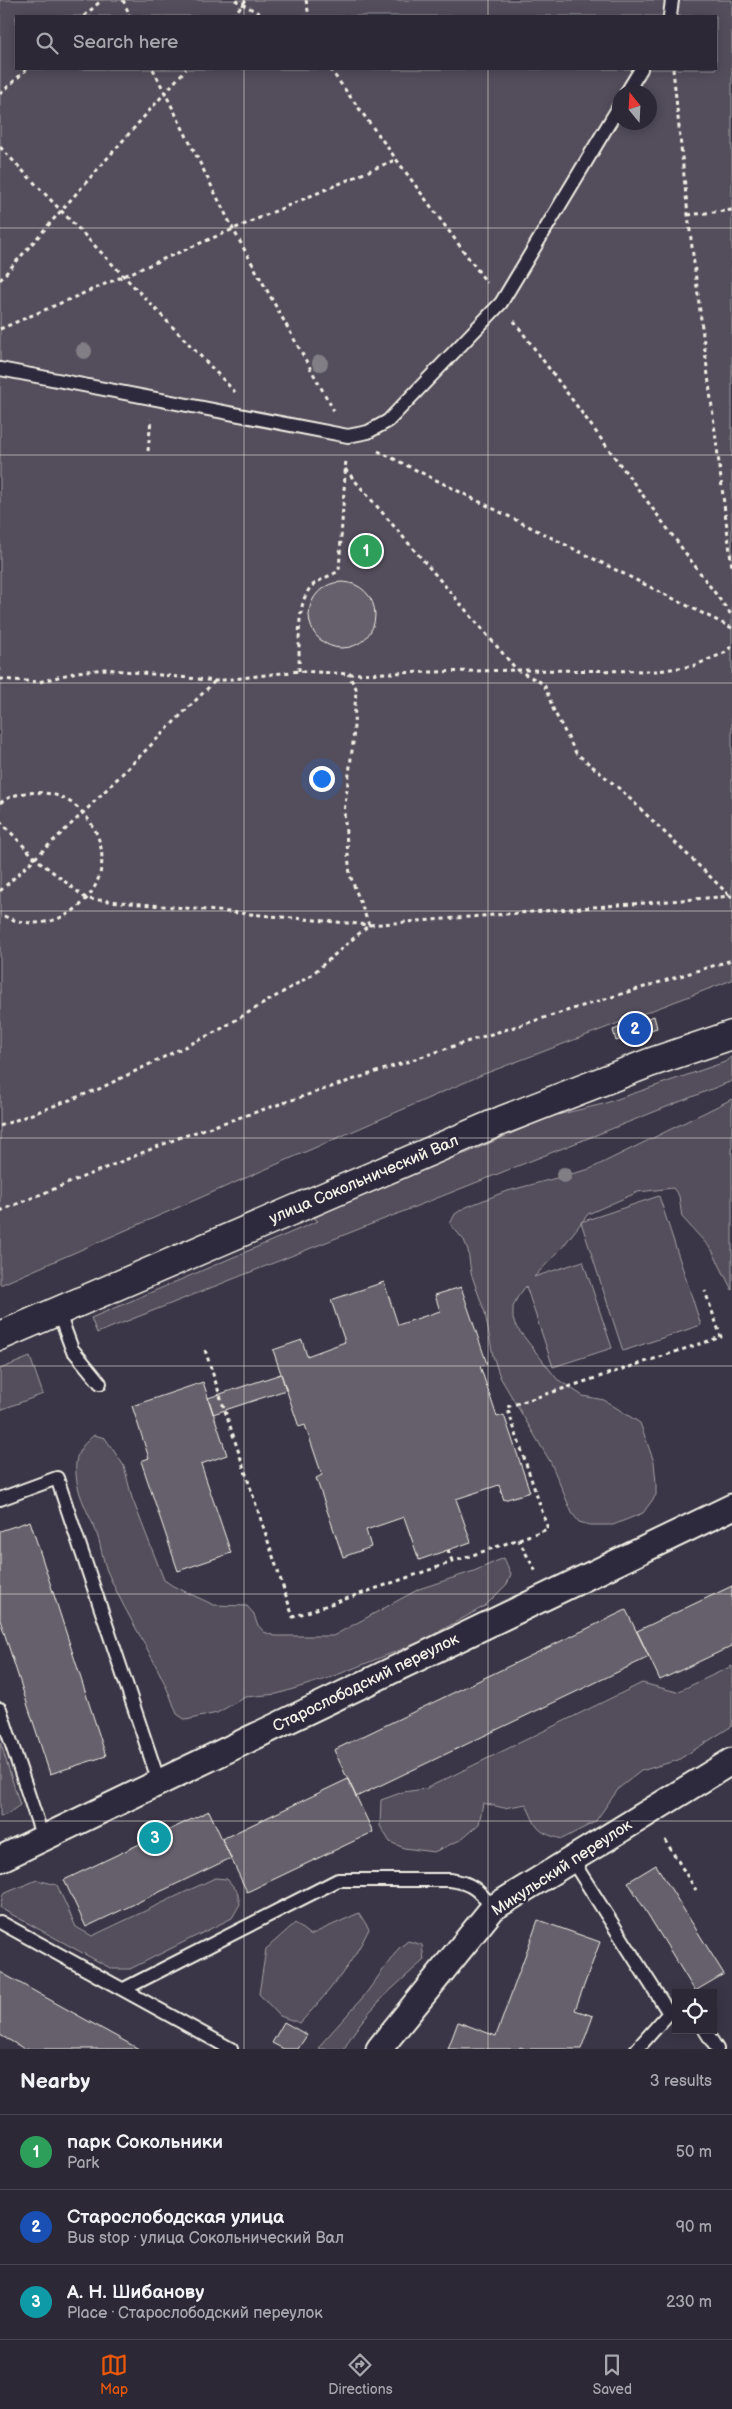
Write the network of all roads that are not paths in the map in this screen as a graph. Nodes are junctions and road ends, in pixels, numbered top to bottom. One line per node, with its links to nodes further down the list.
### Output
1 (672, 0): 2 (lane)
2 (670, 15)
3 (640, 70): 4 (lane)
4 (631, 85)
5 (612, 118): 6 (lane)
6 (0, 369)
7 (732, 1035): 8 (main road, улица Сокольнический Вал)
8 (58, 1311): 9 (main road, улица Сокольнический Вал); 10 (lane)
9 (0, 1336)
10 (100, 1383)
11 (0, 1499): 15 (lane)
12 (732, 1507): 15 (street, Старослободский переулок)
13 (0, 1709): 16 (lane)
14 (732, 1761): 18 (street, Микульский переулок)
15 (159, 1782): 16 (street, Старослободский переулок)
16 (43, 1838): 17 (street, Старослободский переулок)
17 (0, 1859)
18 (572, 1860): 19 (street, Микульский переулок); 22 (lane)
19 (493, 1908): 21 (lane); 25 (street, Микульский переулок)
20 (0, 1922): 21 (lane)
21 (124, 1989): 24 (lane)
22 (672, 2014): 26 (lane)
23 (708, 2034): 27 (lane)
24 (231, 2049)
25 (379, 2049)
26 (637, 2049)
27 (717, 2049)

